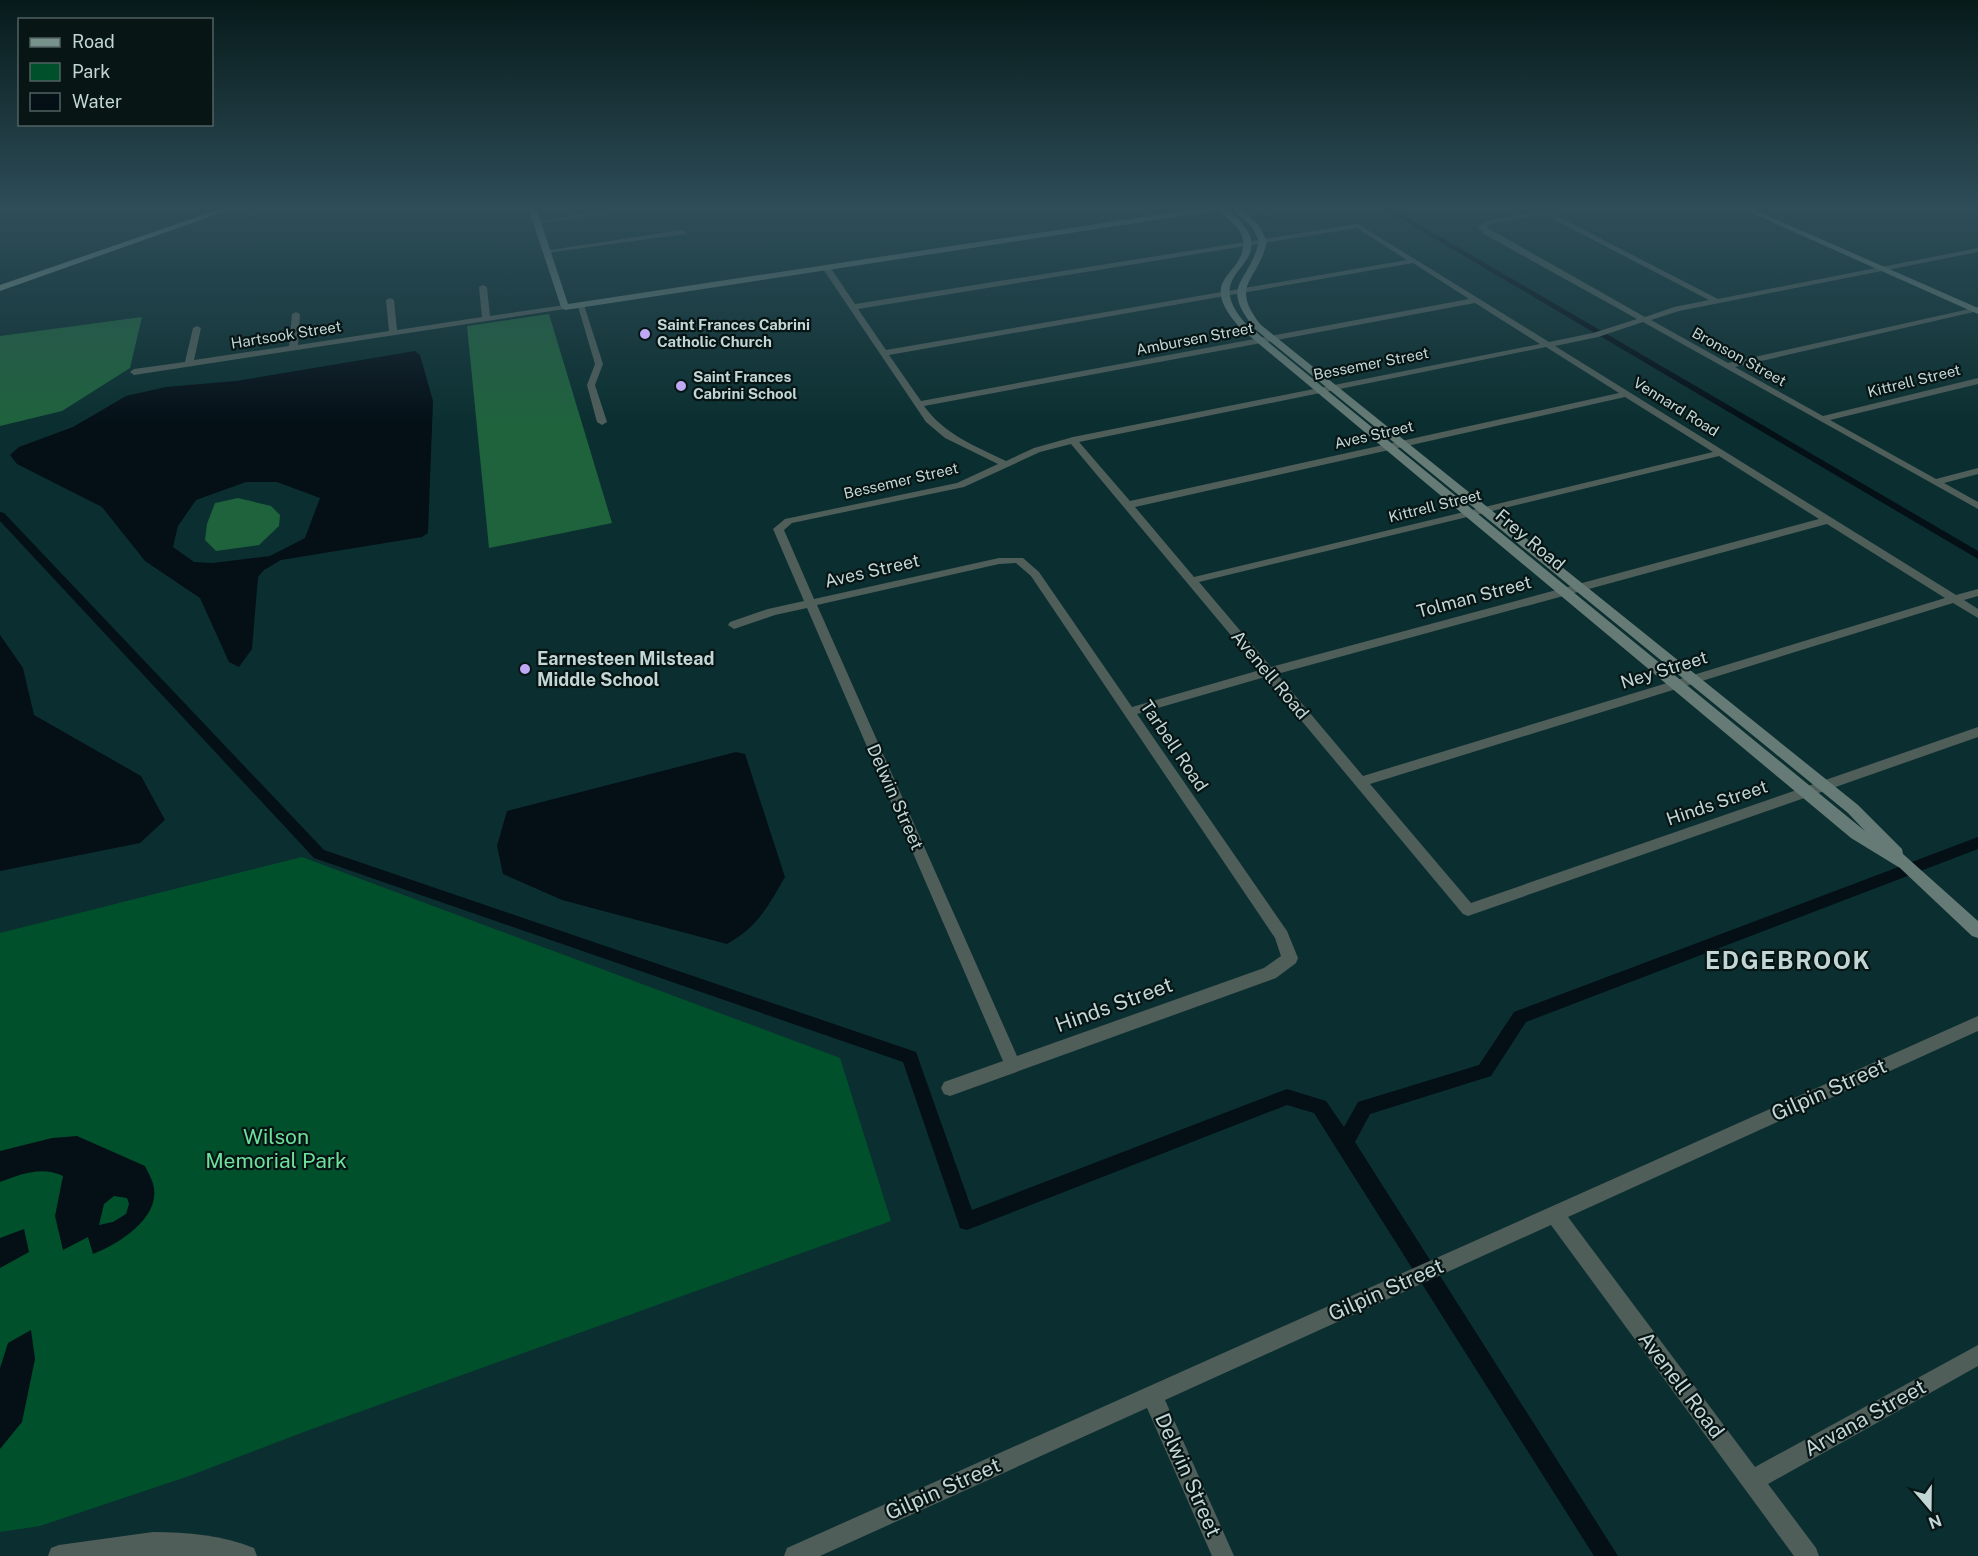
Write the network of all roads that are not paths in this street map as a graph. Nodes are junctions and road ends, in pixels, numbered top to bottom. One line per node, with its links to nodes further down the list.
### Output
1 (23, 280): 15 (main road)
2 (556, 280): 22 (street)
3 (754, 280): 21 (street, Hartsook Street)
4 (834, 280): 23 (street)
5 (1028, 280): 23 (street)
6 (1230, 280): 17 (street)
7 (1244, 280): 16 (street)
8 (1307, 280): 16 (street)
9 (1444, 280): 19 (street, Vennard Road)
10 (1571, 280): 27 (street, Bronson Street)
11 (1676, 280): 20 (street)
12 (1828, 280): 20 (street, Bessemer Street)
13 (1907, 280): 24 (street)
14 (483, 287): 26 (street)
15 (0, 288)
16 (1242, 291): 17 (street); 30 (street, Frey Road)
17 (1226, 294): 31 (street, Frey Road); 34 (street)
18 (390, 300): 29 (street)
19 (1477, 300): 30 (street, Ambursen Street); 32 (street, Vennard Road)
20 (1718, 301): 27 (street, Bessemer Street)
21 (580, 305): 22 (street, Hartsook Street); 44 (street)
22 (565, 307): 26 (street, Hartsook Street)
23 (853, 308): 34 (street)
24 (1977, 310): 36 (street)
25 (296, 314): 33 (street)
26 (486, 319): 29 (street, Hartsook Street)
27 (1643, 320): 32 (street, Bessemer Street); 36 (street, Bronson Street)
28 (197, 328): 35 (street)
29 (393, 333): 33 (street, Hartsook Street)
30 (1273, 338): 31 (street, Ambursen Street); 39 (street, Frey Road)
31 (1259, 341): 40 (street, Frey Road); 42 (street, Ambursen Street)
32 (1547, 344): 39 (street, Bessemer Street); 41 (street, Vennard Road)
33 (293, 348): 35 (street, Hartsook Street)
34 (884, 353): 42 (street)
35 (189, 363): 37 (street, Hartsook Street)
36 (1726, 366): 43 (street, Bronson Street)
37 (134, 372)
38 (1978, 381): 43 (street, Kittrell Street)
39 (1332, 388): 40 (street, Bessemer Street); 46 (street, Frey Road)
40 (1319, 390): 45 (street, Bessemer Street); 47 (street, Frey Road)
41 (1628, 394): 46 (street, Aves Street); 48 (street, Vennard Road)
42 (918, 404): 49 (street)
43 (1822, 419): 51 (street, Bronson Street)
44 (602, 422)
45 (1073, 440): 49 (street, Bessemer Street); 52 (street, Avenell Road)
46 (1402, 444): 47 (street, Aves Street); 54 (street, Frey Road)
47 (1388, 448): 52 (street, Aves Street); 55 (street, Frey Road)
48 (1721, 453): 54 (street, Kittrell Street); 56 (street, Vennard Road)
49 (1007, 465): 57 (street, Bessemer Street)
50 (1978, 471): 51 (street)
51 (1935, 482): 53 (street, Bronson Street)
52 (1128, 505): 59 (street, Avenell Road)
53 (1978, 506)
54 (1484, 510): 55 (street, Kittrell Street); 60 (street, Frey Road)
55 (1468, 514): 59 (street, Kittrell Street); 61 (street, Frey Road)
56 (1829, 520): 60 (street, Tolman Street); 63 (street, Vennard Road)
57 (778, 529): 64 (street, Delwin Street)
58 (1019, 560): 64 (street, Aves Street); 70 (street, Tarbell Road)
59 (1191, 581): 67 (street, Avenell Road)
60 (1580, 588): 61 (street, Tolman Street); 68 (street, Frey Road)
61 (1563, 592): 67 (street, Tolman Street); 69 (street, Frey Road)
62 (1978, 592): 63 (street, Ney Street)
63 (1954, 599): 65 (street, Vennard Road); 68 (street, Ney Street)
64 (810, 604): 66 (street, Aves Street); 80 (street, Delwin Street)
65 (1978, 614)
66 (734, 625)
67 (1268, 672): 70 (street, Tolman Street); 72 (street, Avenell Road)
68 (1693, 680): 69 (street, Ney Street); 73 (street, Frey Road)
69 (1676, 685): 72 (street, Ney Street); 74 (street, Frey Road)
70 (1129, 712): 78 (street, Tarbell Road)
71 (1978, 732): 73 (street, Hinds Street)
72 (1361, 782): 76 (street, Avenell Road)
73 (1826, 786): 74 (street, Hinds Street); 75 (street, Frey Road)
74 (1807, 793): 75 (street, Frey Road); 76 (street, Hinds Street)
75 (1906, 864): 77 (street, Frey Road)
76 (1468, 910)
77 (1978, 931)
78 (1290, 958): 80 (street, Hinds Street)
79 (1978, 1023): 82 (street, Gilpin Street)
80 (1013, 1066): 81 (street, Hinds Street)
81 (950, 1088)
82 (1554, 1214): 84 (street, Gilpin Street); 85 (street, Avenell Road)
83 (1978, 1355): 85 (street, Arvana Street)
84 (1152, 1395): 88 (street, Gilpin Street); 89 (street, Delwin Street)
85 (1752, 1481): 90 (street, Avenell Road)
86 (59, 1556): 87 (street)
87 (246, 1556)
88 (795, 1556)
89 (1223, 1556)
90 (1808, 1556)

